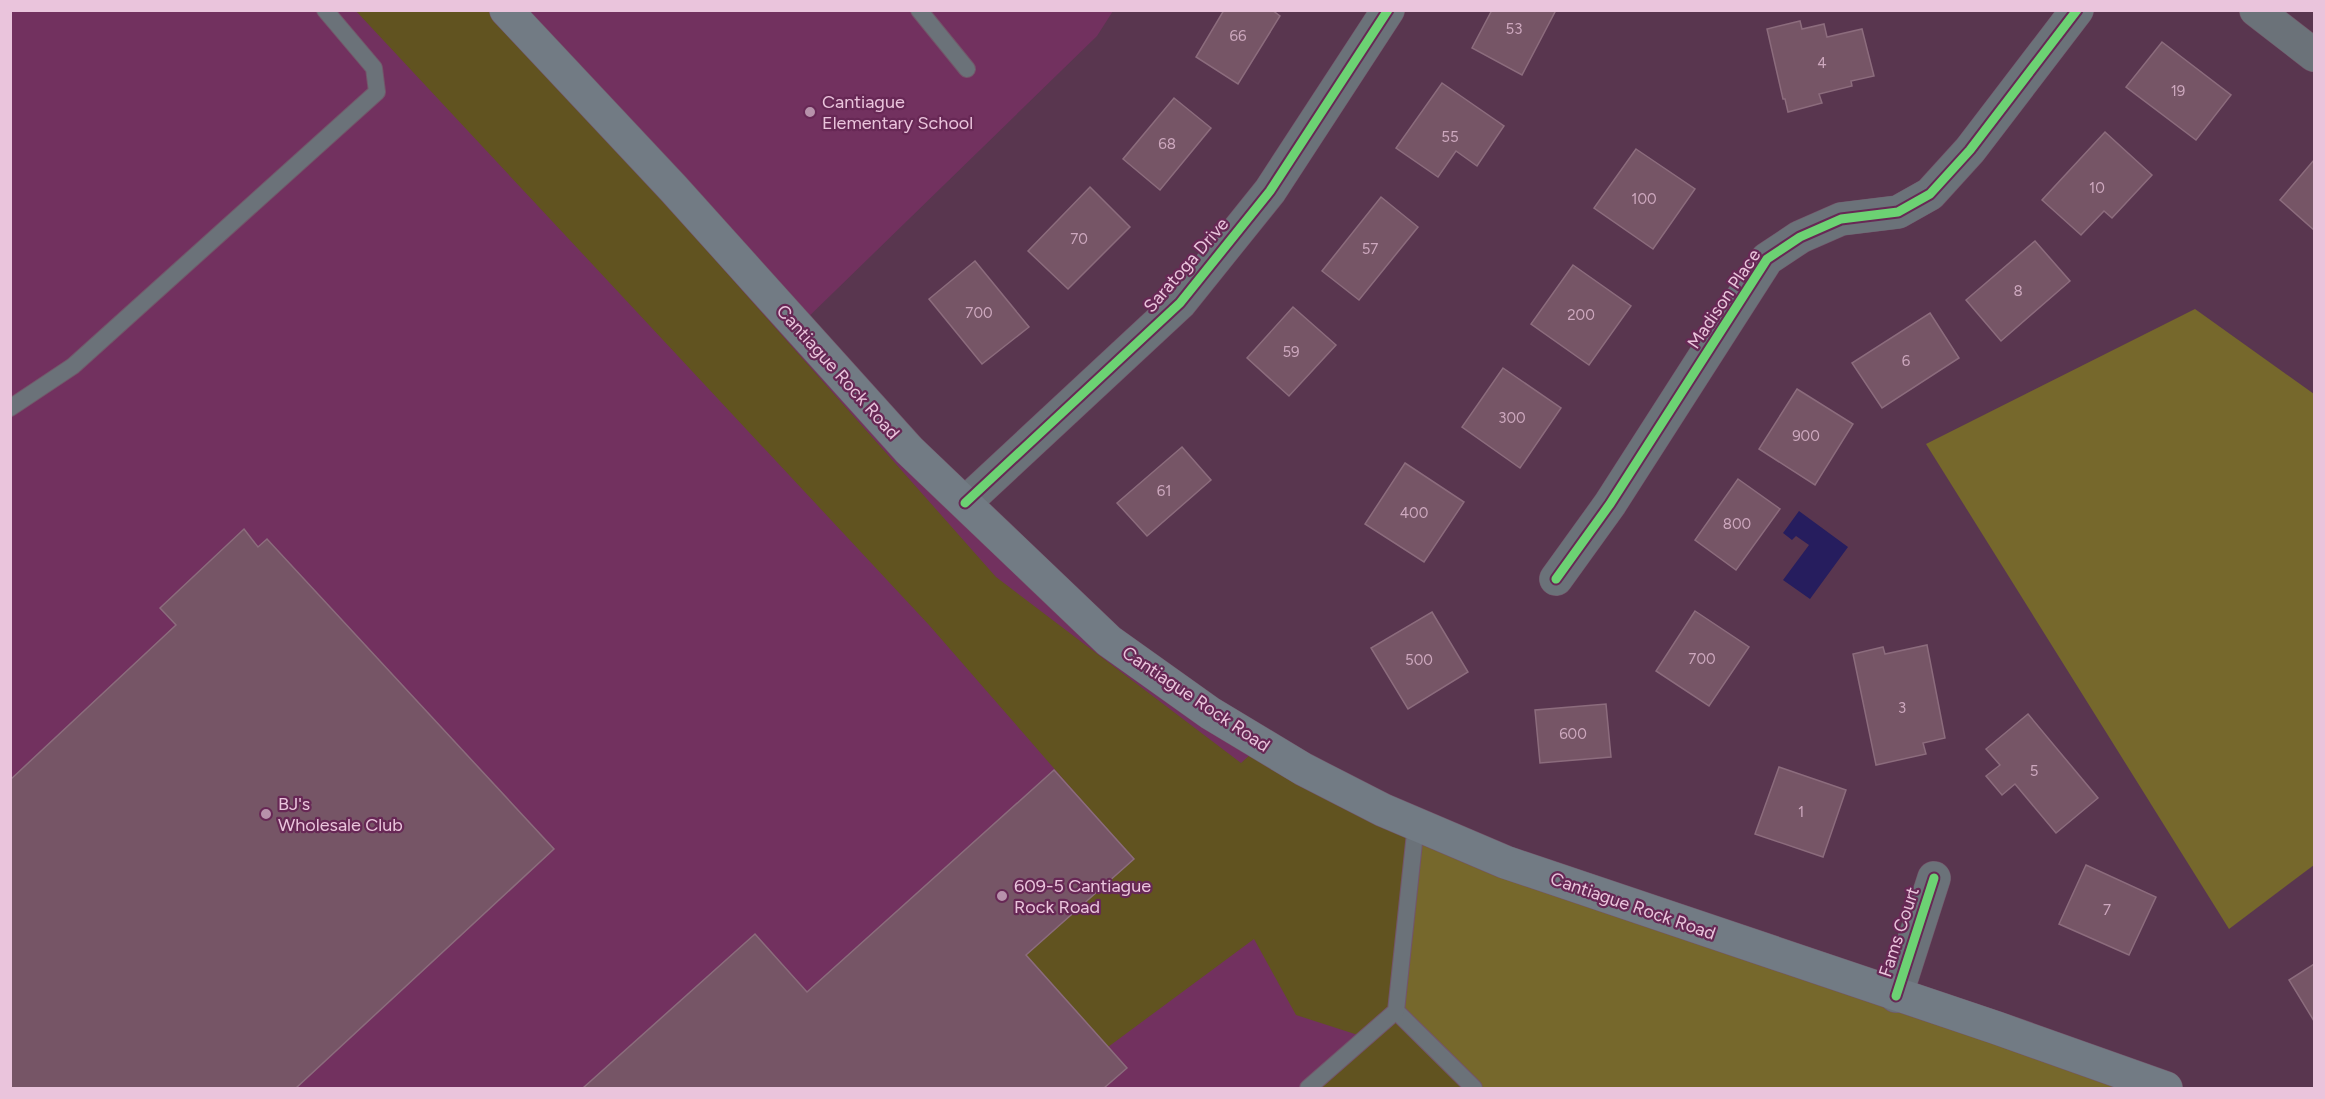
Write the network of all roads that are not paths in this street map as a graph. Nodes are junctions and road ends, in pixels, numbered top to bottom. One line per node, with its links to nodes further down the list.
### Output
1 (326, 10): 9 (lane)
2 (506, 10): 10 (main road, Cantiague Rock Road)
3 (919, 10): 8 (lane)
4 (1388, 10): 10 (street, Saratoga Drive)
5 (2077, 10): 11 (street, Madison Place)
6 (2256, 10): 7 (street)
7 (2314, 55)
8 (967, 69)
9 (10, 408)
10 (965, 503): 12 (main road, Cantiague Rock Road)
11 (1556, 579)
12 (1416, 824): 14 (main road, Cantiague Rock Road); 15 (lane)
13 (1934, 878): 14 (street, Fams Court)
14 (1896, 996): 16 (main road, Cantiague Rock Road)
15 (1396, 1011): 17 (lane); 18 (lane)
16 (2147, 1085)
17 (1308, 1089)
18 (1474, 1089)

